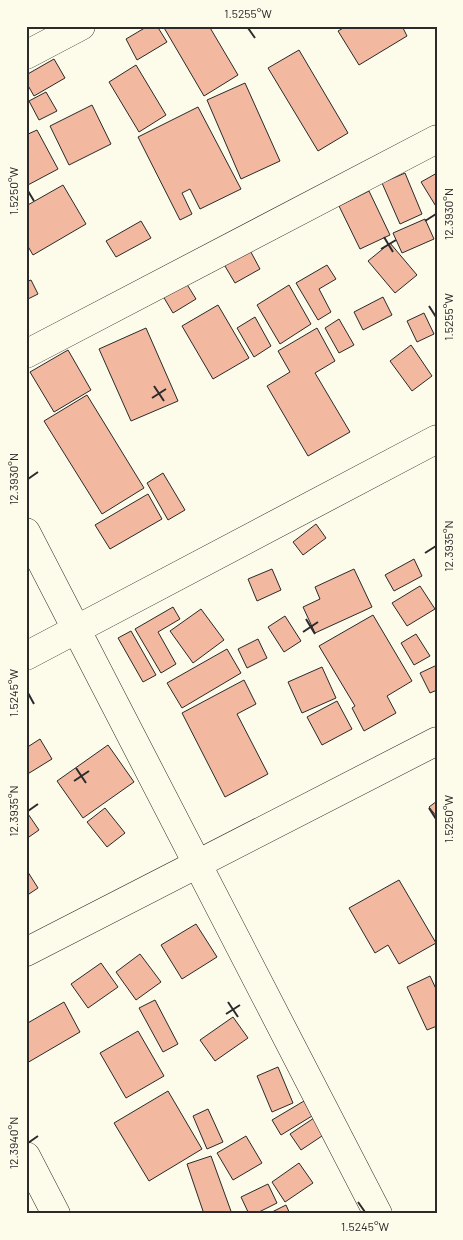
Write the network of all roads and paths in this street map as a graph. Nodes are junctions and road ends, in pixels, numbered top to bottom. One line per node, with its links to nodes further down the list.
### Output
1 (81, 26): 2 (street)
2 (26, 55)
3 (437, 139): 4 (street)
4 (26, 354)
5 (437, 439): 7 (street)
6 (26, 532): 7 (street)
7 (76, 630): 8 (street); 10 (street)
8 (26, 656)
9 (437, 742): 10 (street)
10 (198, 863): 11 (street); 14 (street)
11 (26, 952)
12 (26, 1156): 13 (street)
13 (56, 1214)
14 (378, 1214)

